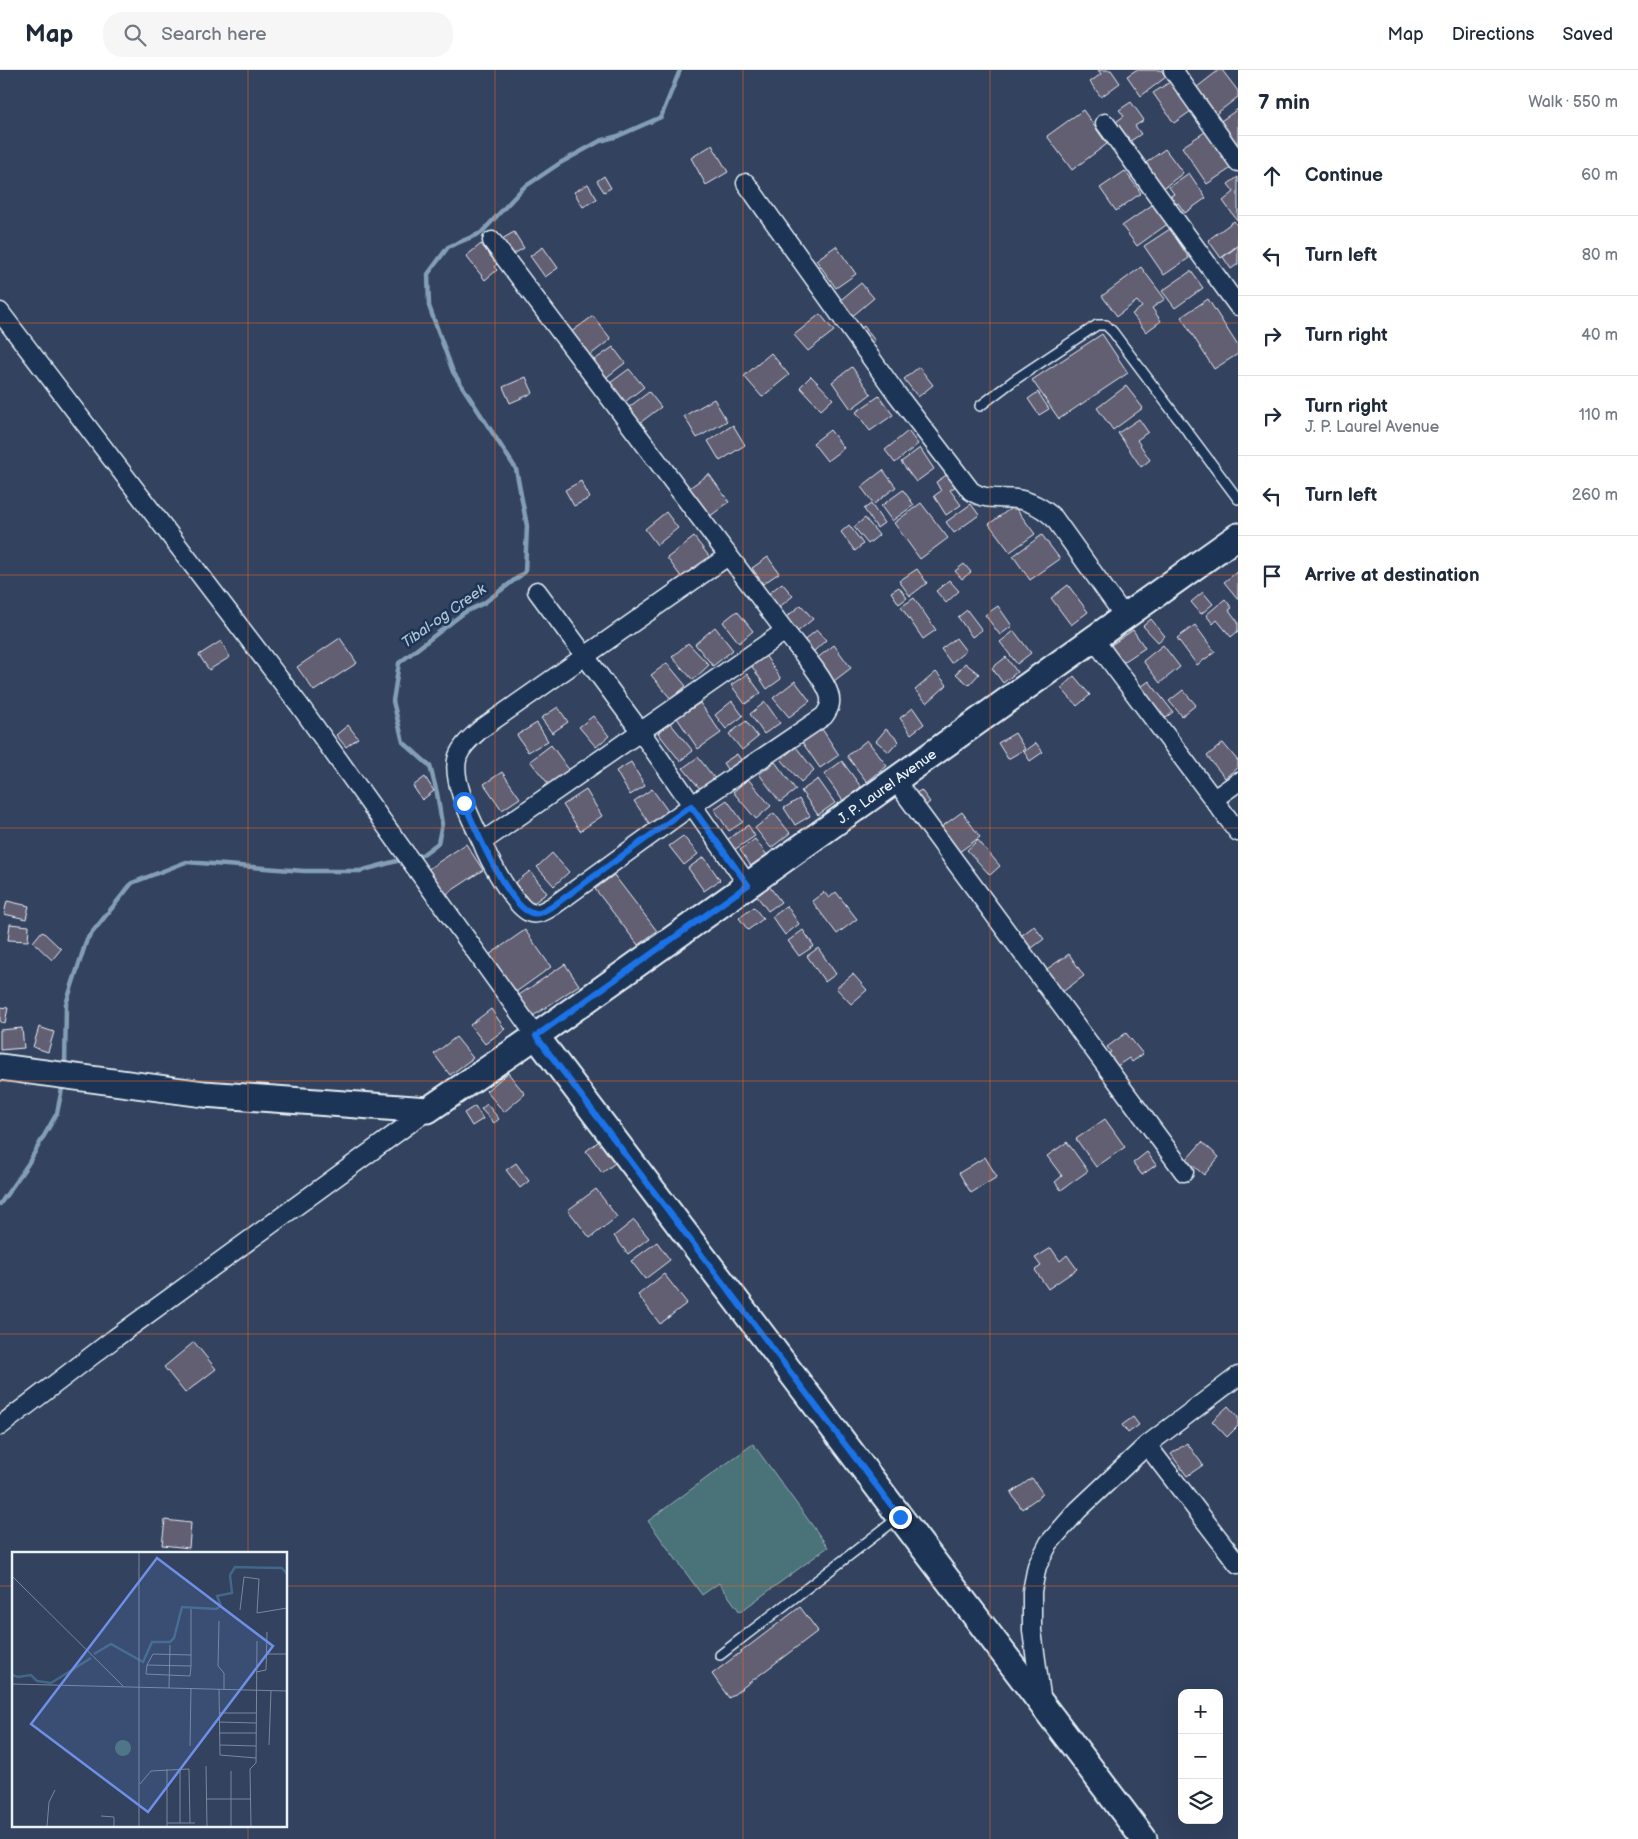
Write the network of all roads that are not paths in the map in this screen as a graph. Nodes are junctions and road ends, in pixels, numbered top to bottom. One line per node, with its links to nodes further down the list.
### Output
1 (1174, 70): 3 (street)
2 (1105, 124): 6 (street)
3 (1238, 161)
4 (746, 183): 13 (street)
5 (492, 241): 11 (street)
6 (1238, 306)
7 (0, 312): 25 (street)
8 (980, 406): 9 (lane)
9 (1238, 499)
10 (1238, 536): 13 (street, J. P. Laurel Avenue)
11 (728, 556): 14 (street); 16 (street)
12 (537, 591): 16 (street)
13 (1124, 616): 15 (street, J. P. Laurel Avenue)
14 (785, 631): 17 (street); 21 (street)
15 (1093, 638): 18 (street, J. P. Laurel Avenue); 20 (street)
16 (585, 657): 17 (street); 23 (street)
17 (641, 732): 21 (street); 23 (street)
18 (895, 780): 24 (street, J. P. Laurel Avenue); 28 (street)
19 (1238, 782): 20 (street)
20 (1214, 799): 22 (street)
21 (691, 806): 23 (street); 24 (street)
22 (1238, 832)
23 (482, 842)
24 (748, 885): 25 (street, J. P. Laurel Avenue)
25 (536, 1036): 27 (street, J. P. Laurel Avenue); 32 (street)
26 (0, 1067): 27 (street)
27 (428, 1110): 30 (street)
28 (1184, 1172)
29 (1236, 1380): 31 (street)
30 (0, 1426)
31 (1147, 1445): 33 (street); 35 (street)
32 (900, 1517): 34 (lane); 35 (street)
33 (1238, 1564)
34 (720, 1655)
35 (1042, 1704): 36 (street)
36 (1144, 1839)

